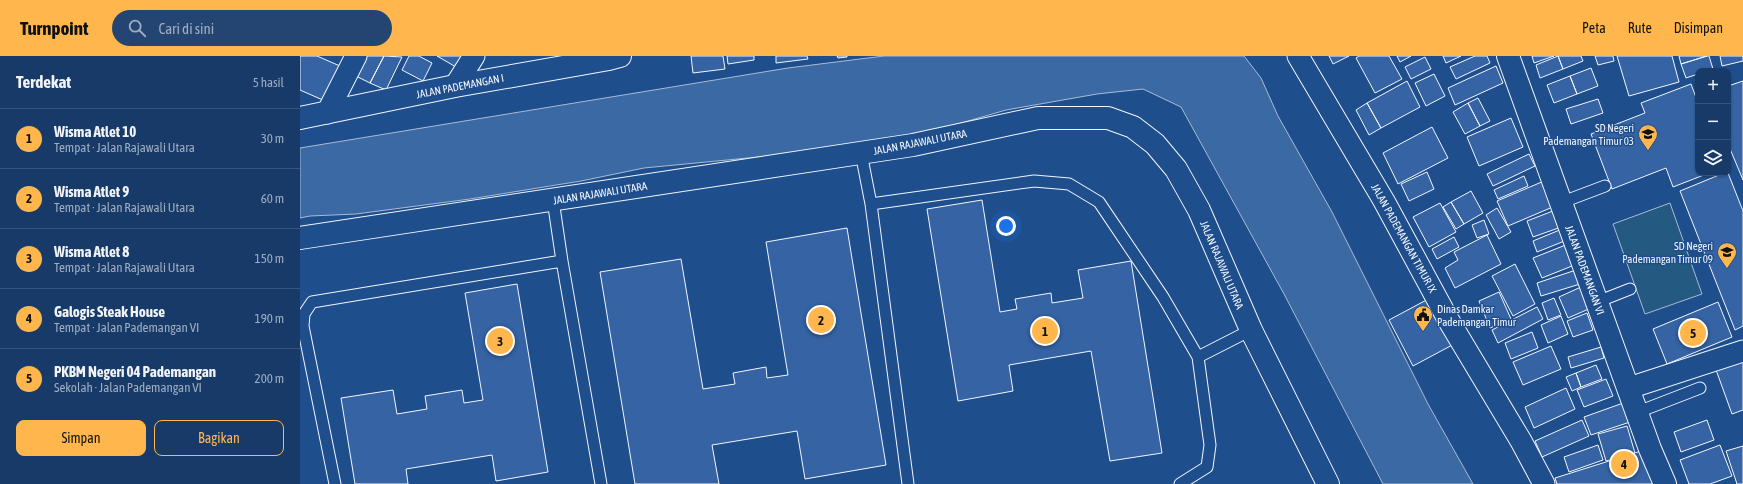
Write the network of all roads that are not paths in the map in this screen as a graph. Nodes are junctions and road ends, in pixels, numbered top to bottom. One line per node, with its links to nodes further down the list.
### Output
1 (356, 56): 7 (street)
2 (474, 56): 6 (street)
3 (620, 56): 6 (street, JALAN PADEMANGAN I)
4 (1298, 56): 29 (street, JALAN PADEMANGAN TIMUR IX)
5 (1508, 56): 12 (street, JALAN PADEMANGAN VI)
6 (455, 86): 7 (street, JALAN PADEMANGAN I)
7 (327, 113): 8 (street, JALAN PADEMANGAN I)
8 (300, 118)
9 (861, 153): 11 (street, JALAN RAJAWALI UTARA); 13 (lane); 18 (street, JALAN RAJAWALI UTARA)
10 (1605, 186): 12 (lane)
11 (553, 200): 14 (street, JALAN RAJAWALI UTARA); 15 (lane)
12 (1560, 203): 17 (street, JALAN PADEMANGAN VI)
13 (871, 204): 20 (lane); 26 (lane)
14 (300, 238)
15 (562, 261): 24 (lane); 25 (lane)
16 (1630, 289): 17 (lane)
17 (1597, 302): 21 (street, JALAN PADEMANGAN VI)
18 (1251, 330): 20 (lane); 28 (street, JALAN RAJAWALI UTARA)
19 (1743, 351): 21 (street)
20 (1198, 357): 27 (lane)
21 (1629, 388): 23 (street, JALAN PADEMANGAN VI)
22 (1700, 388): 23 (lane)
23 (1638, 412): 30 (street, JALAN PADEMANGAN VI)
24 (335, 484)
25 (601, 484)
26 (908, 484)
27 (1180, 484)
28 (1328, 484)
29 (1544, 484)
30 (1665, 484)

